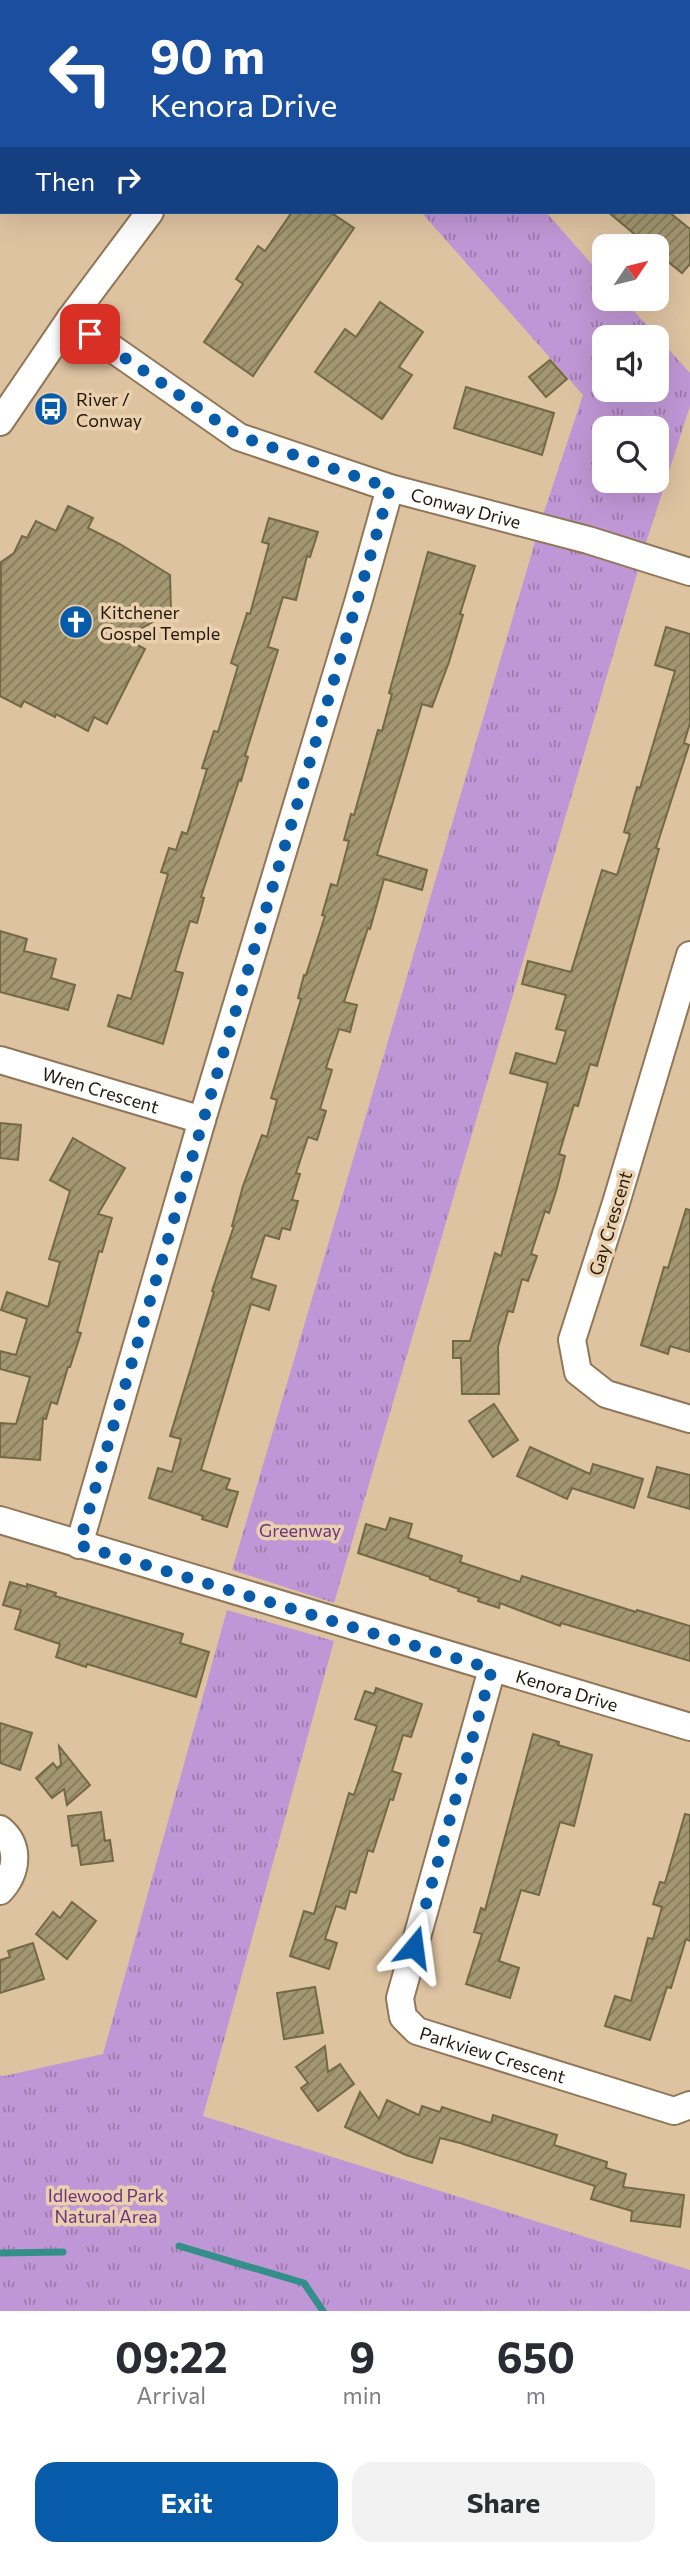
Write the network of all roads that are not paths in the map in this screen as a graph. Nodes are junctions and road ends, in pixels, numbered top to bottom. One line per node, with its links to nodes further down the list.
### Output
1 (149, 214): 2 (street)
2 (70, 319): 3 (street); 4 (street, Conway Drive)
3 (0, 422)
4 (390, 488): 5 (street, Conway Drive); 8 (street)
5 (690, 572)
6 (690, 955): 9 (street, Gay Crescent)
7 (0, 1060): 8 (street, Wren Crescent)
8 (202, 1120): 11 (street)
9 (690, 1419)
10 (0, 1520): 11 (street, Kenora Drive)
11 (79, 1545): 12 (street, Kenora Drive)
12 (492, 1669): 13 (street, Kenora Drive); 16 (street, Parkview Crescent)
13 (690, 1727)
14 (0, 1829): 15 (street)
15 (0, 1891)
16 (690, 2105)

